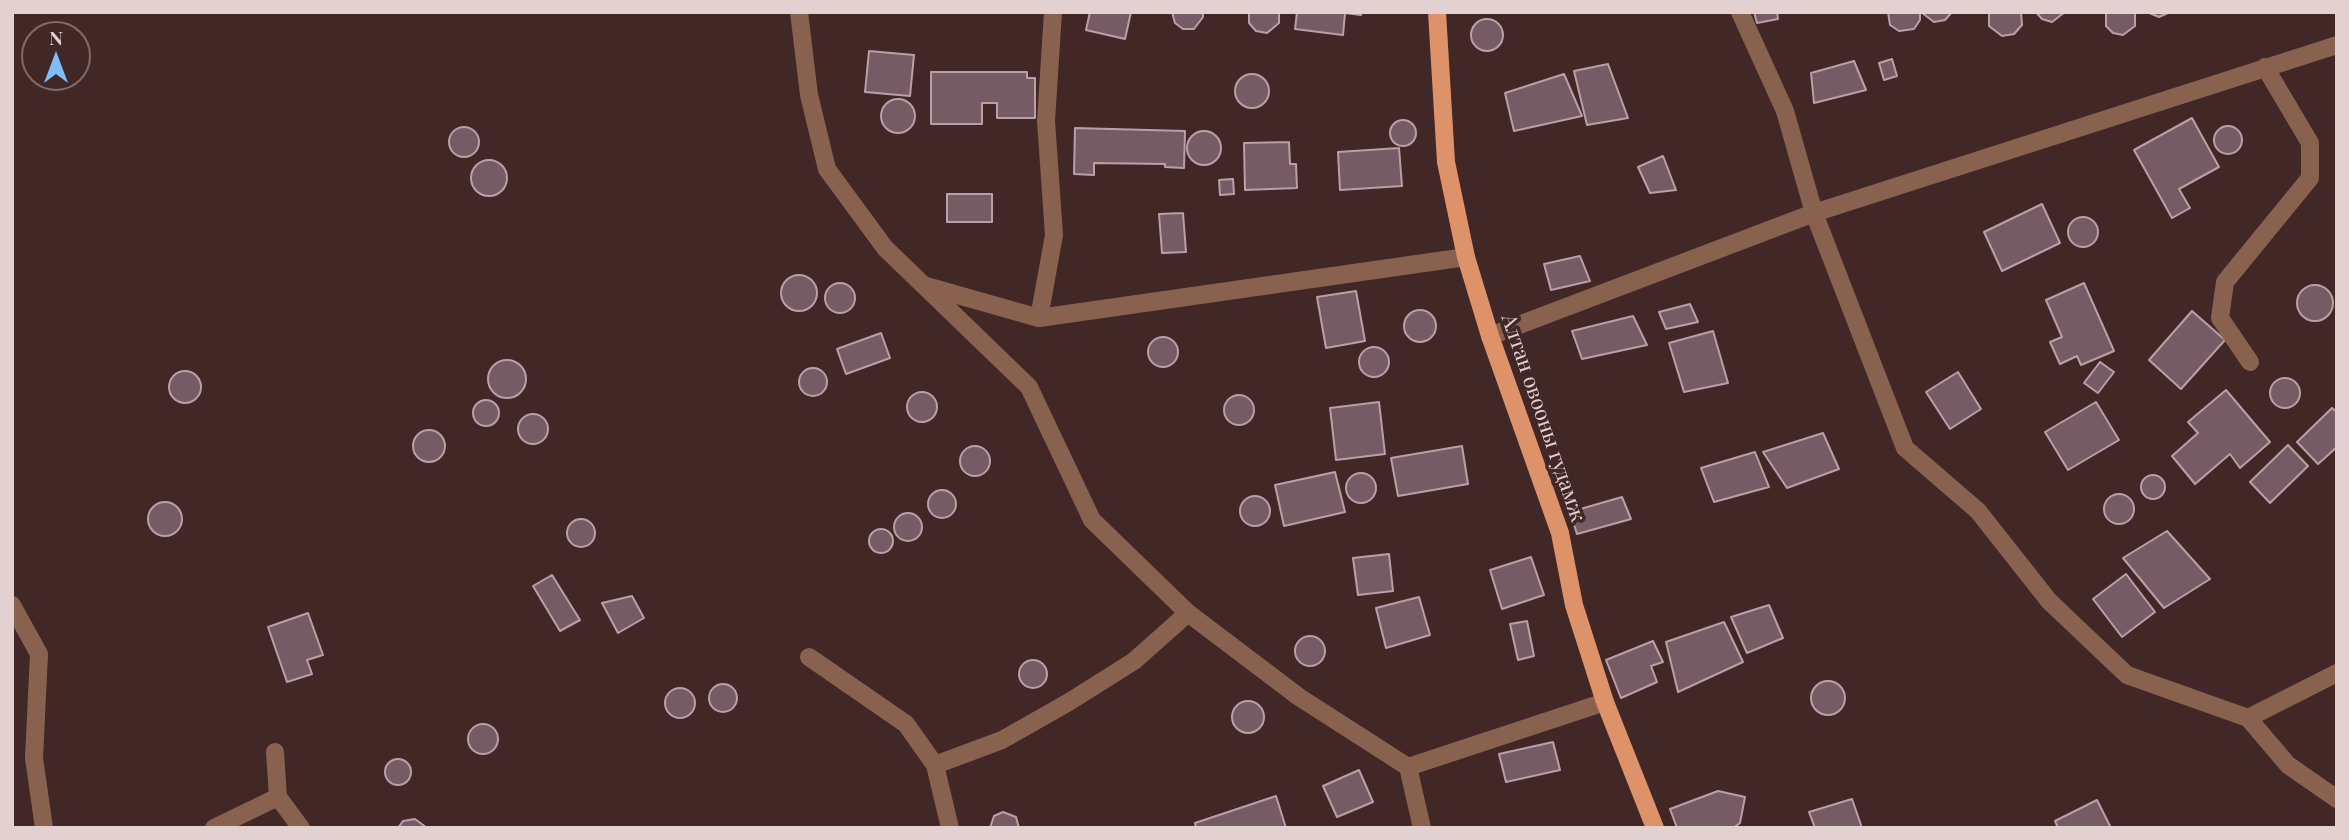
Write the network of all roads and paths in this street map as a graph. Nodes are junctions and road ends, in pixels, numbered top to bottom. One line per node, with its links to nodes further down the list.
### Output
1 (799, 12): 9 (street)
2 (1053, 12): 10 (street)
3 (1437, 12): 8 (main road, Алтан овооны гудамж)
4 (1740, 12): 7 (street)
5 (2337, 46): 6 (street)
6 (2265, 67): 7 (street); 12 (street)
7 (1814, 213): 11 (street); 18 (street)
8 (1466, 257): 10 (street); 11 (main road, Алтан овооны гудамж)
9 (923, 285): 10 (street); 14 (street)
10 (1039, 318)
11 (1490, 336): 17 (main road, Алтан овооны гудамж)
12 (2250, 362)
13 (12, 605): 24 (street)
14 (1188, 612): 20 (street); 21 (street)
15 (809, 657): 20 (street)
16 (2337, 673): 18 (street)
17 (1605, 702): 21 (street); 29 (main road, Алтан овооны гудамж)
18 (2248, 718): 23 (street)
19 (275, 752): 22 (street)
20 (935, 765): 27 (street)
21 (1408, 767): 28 (street)
22 (278, 797): 25 (street); 26 (street)
23 (2337, 799)
24 (44, 828)
25 (214, 828)
26 (301, 828)
27 (950, 828)
28 (1422, 828)
29 (1655, 828)

